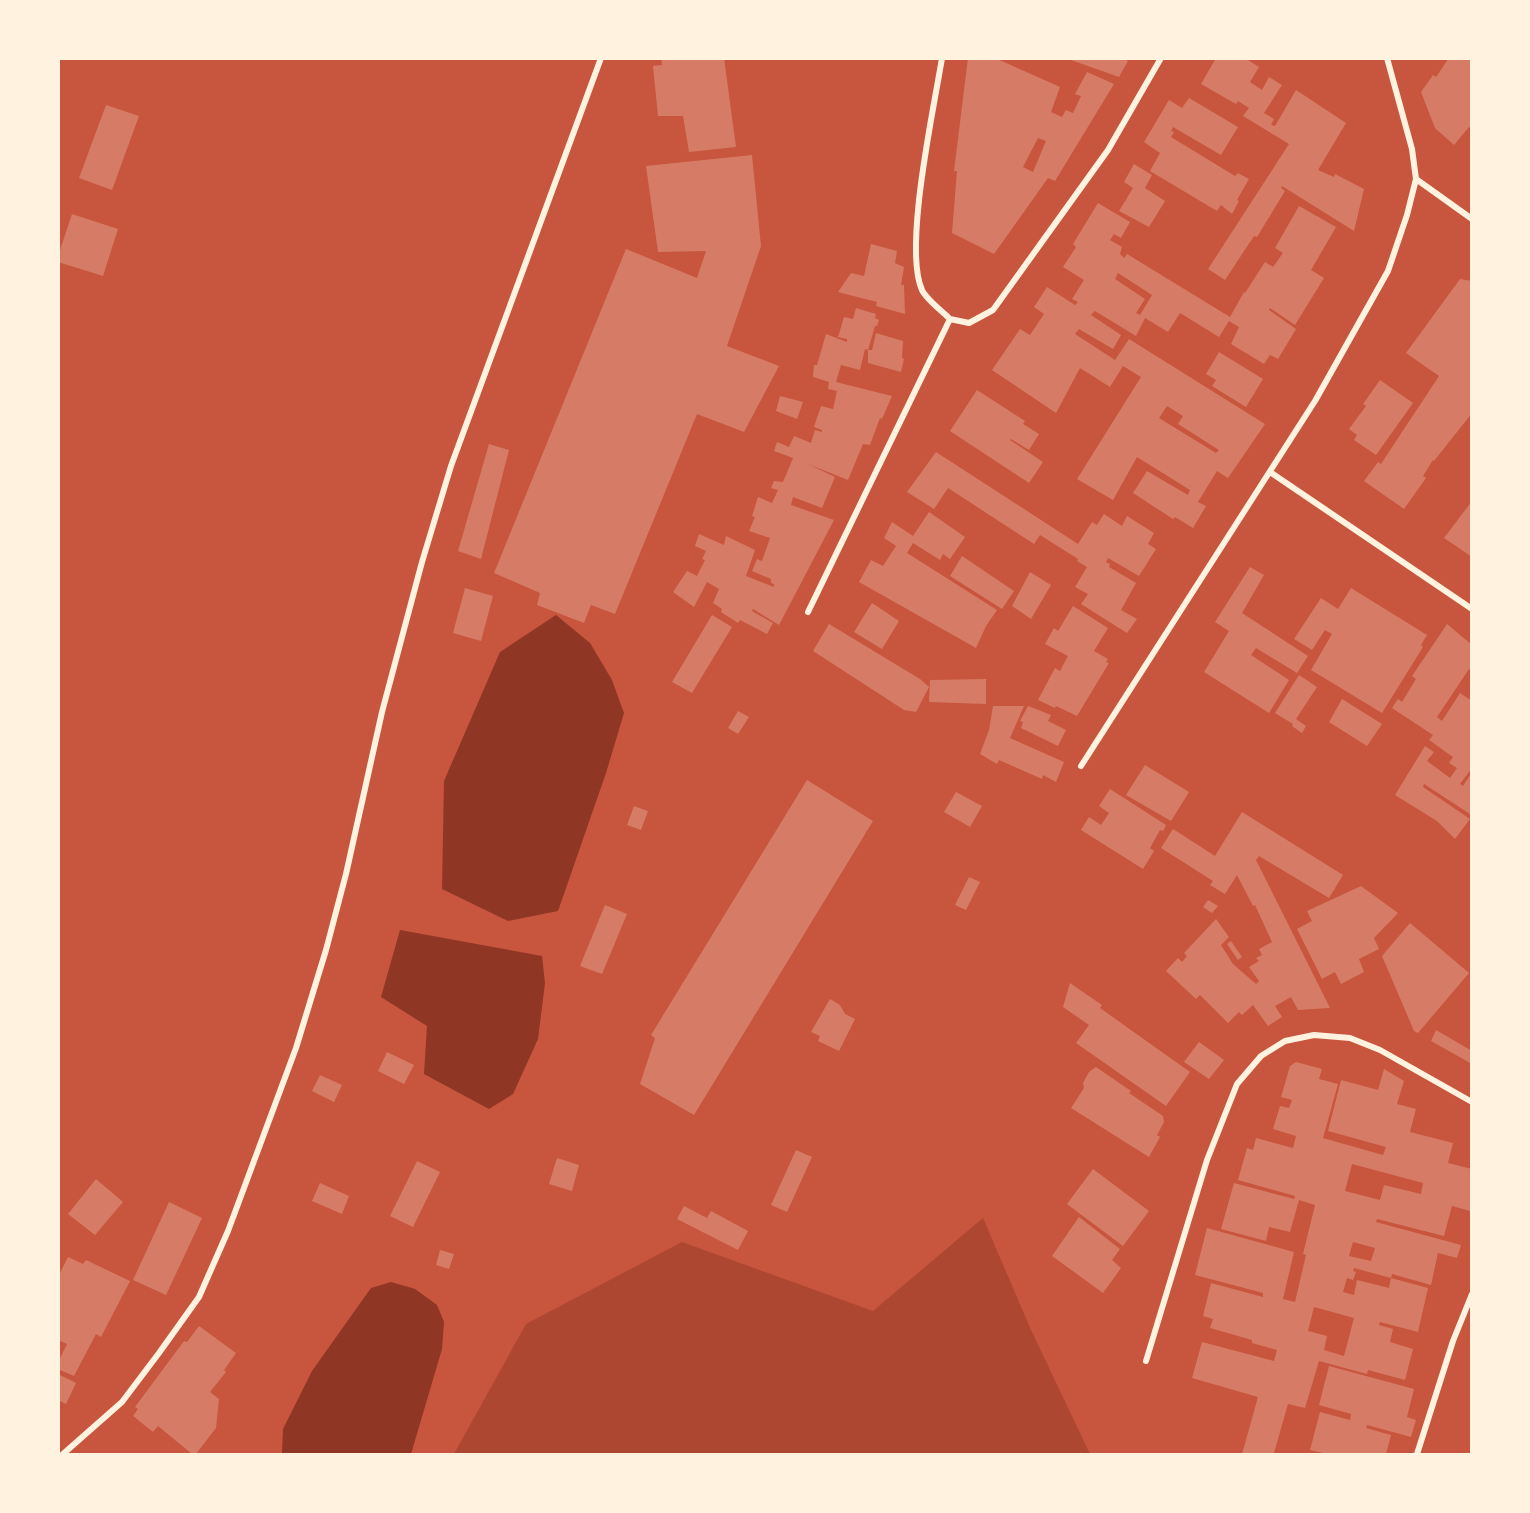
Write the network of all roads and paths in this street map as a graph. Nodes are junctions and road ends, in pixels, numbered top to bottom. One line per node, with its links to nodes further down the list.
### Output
1 (601, 58): 15 (street)
2 (942, 58): 7 (street)
3 (1161, 58): 7 (street)
4 (1387, 58): 5 (street)
5 (1416, 179): 6 (street); 8 (street)
6 (1472, 219)
7 (950, 319): 10 (street)
8 (1270, 472): 9 (street); 11 (street)
9 (1472, 609)
10 (808, 612)
11 (1082, 766)
12 (1472, 1102): 14 (street)
13 (1472, 1294): 16 (street)
14 (1146, 1362)
15 (63, 1455)
16 (1417, 1455)

